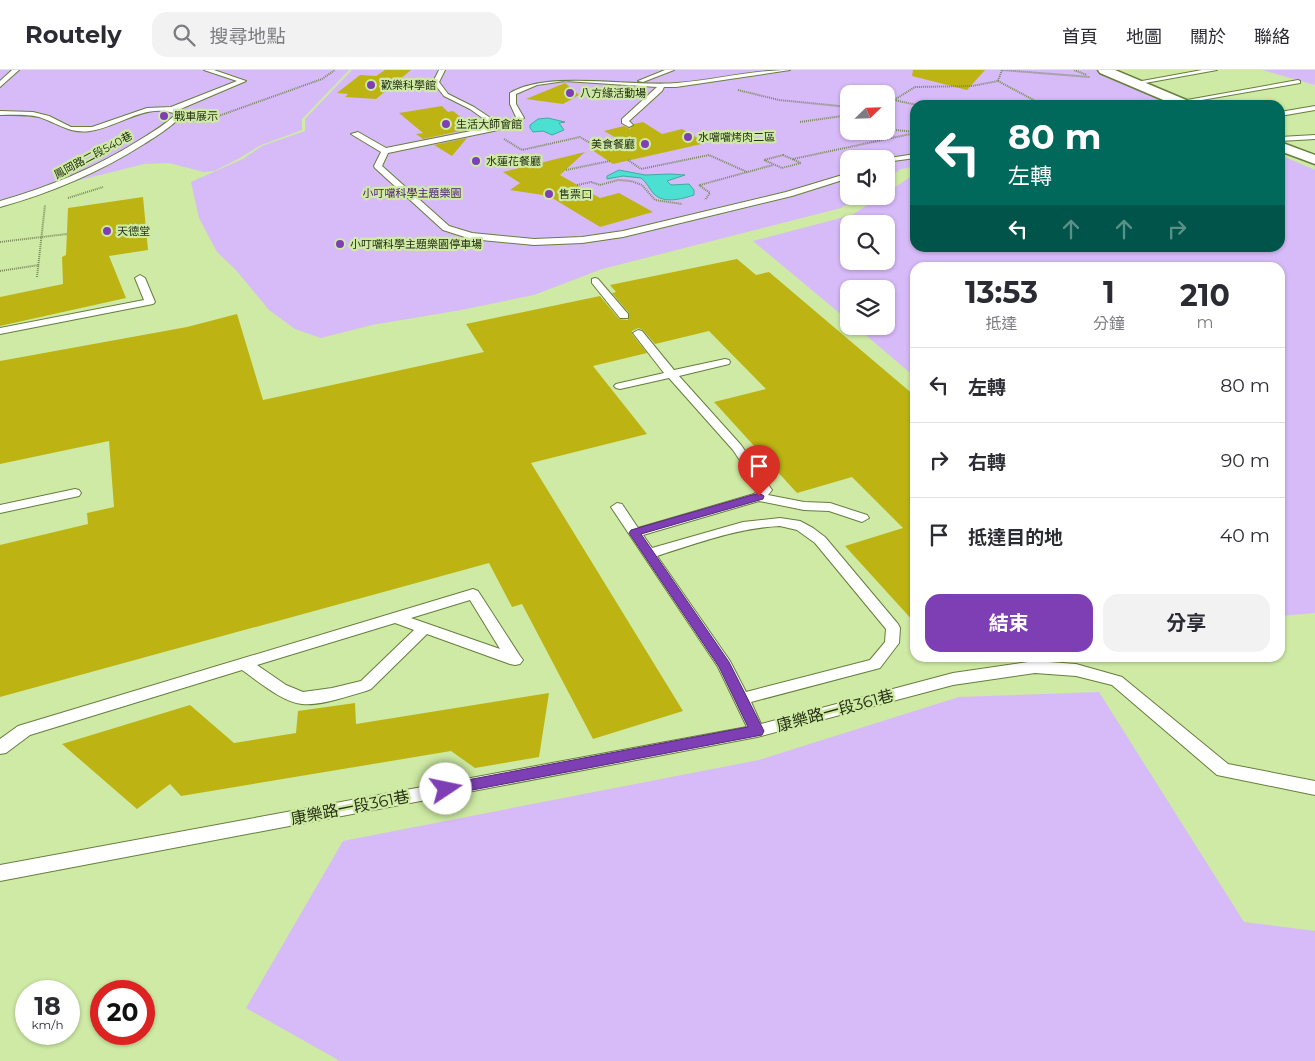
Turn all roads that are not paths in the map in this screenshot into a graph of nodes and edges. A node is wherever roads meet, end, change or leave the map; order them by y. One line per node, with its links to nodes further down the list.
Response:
1 (16, 70): 12 (lane)
2 (207, 70): 17 (lane, 鳳岡路二段540巷)
3 (442, 70): 20 (lane)
4 (671, 70): 9 (lane)
5 (787, 70): 13 (lane)
6 (1214, 70): 11 (lane)
7 (1101, 75): 11 (street)
8 (621, 76): 9 (lane)
9 (642, 81): 13 (lane)
10 (1298, 82): 15 (lane)
11 (1134, 83): 14 (street)
12 (0, 85)
13 (661, 85): 20 (lane); 21 (lane)
14 (1175, 100)
15 (1199, 100)
16 (1315, 108): 19 (lane)
17 (173, 109): 18 (lane, 鳳岡路二段540巷); 36 (lane, 鳳岡路二段540巷)
18 (0, 112)
19 (1285, 113)
20 (494, 123): 26 (lane)
21 (630, 125)
22 (355, 134): 26 (lane)
23 (1315, 137): 24 (lane)
24 (1285, 139)
25 (1285, 148): 30 (street)
26 (385, 151): 35 (lane)
27 (910, 156): 29 (lane)
28 (910, 157): 31 (lane)
29 (895, 160)
30 (1315, 160)
31 (897, 167)
32 (840, 173): 35 (lane)
33 (840, 179): 35 (lane)
34 (840, 186): 35 (lane)
35 (789, 194)
36 (0, 204)
37 (140, 278): 40 (lane)
38 (595, 281): 39 (lane)
39 (624, 316)
40 (0, 332)
41 (638, 333): 43 (lane)
42 (726, 362): 43 (lane)
43 (672, 374): 44 (lane); 46 (lane)
44 (620, 386)
45 (74, 493): 48 (lane)
46 (759, 496): 49 (lane); 50 (lane)
47 (617, 507): 50 (lane)
48 (0, 509)
49 (862, 518)
50 (634, 533): 51 (lane)
51 (648, 554): 55 (lane); 55 (lane)
52 (394, 618): 53 (lane); 53 (lane); 54 (lane)
53 (425, 628): 54 (lane)
54 (244, 663): 57 (lane)
55 (741, 699): 56 (lane)
56 (757, 731): 58 (lane, 康樂路一段361巷); 59 (lane, 康樂路一段361巷)
57 (0, 748)
58 (1315, 788)
59 (0, 873)

